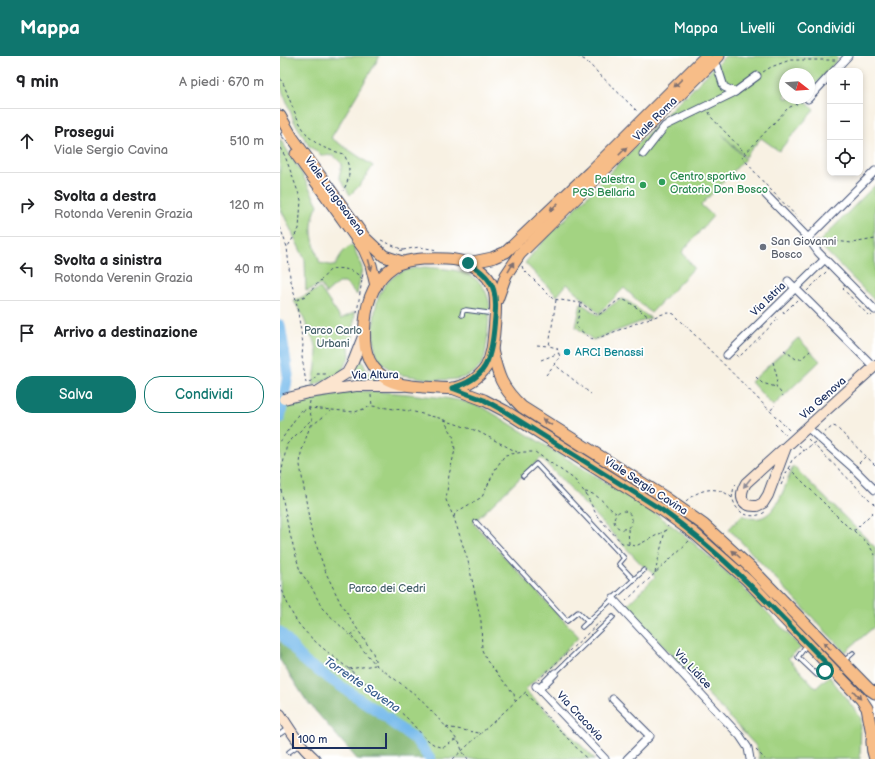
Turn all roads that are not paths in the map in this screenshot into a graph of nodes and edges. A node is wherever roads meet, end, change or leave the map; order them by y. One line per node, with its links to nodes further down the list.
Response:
1 (713, 57): 7 (street, Viale Roma); 15 (main road, Viale Roma)
2 (846, 58): 3 (street)
3 (837, 68)
4 (757, 76): 7 (street, Viale Roma)
5 (827, 78): 6 (street)
6 (815, 91)
7 (735, 92): 12 (street, Viale Roma)
8 (280, 116): 13 (main road, Viale Lungosavena)
9 (282, 131): 10 (lane); 17 (main road, Viale Lungosavena)
10 (290, 143)
11 (294, 148): 13 (lane)
12 (643, 154)
13 (318, 168): 18 (main road, Viale Lungosavena)
14 (875, 171): 19 (street)
15 (593, 175): 22 (main road, Viale Roma, one-way to 22); 26 (main road, Viale Roma, one-way to 15)
16 (766, 195): 19 (street)
17 (326, 202): 18 (lane); 24 (main road, Viale Lungosavena, one-way to 24)
18 (356, 226): 21 (main road, Viale Lungosavena)
19 (810, 236): 20 (street)
20 (825, 259): 25 (street, Via Istria); 27 (street)
21 (402, 262): 22 (main road); 24 (main road)
22 (468, 263): 26 (main road)
23 (788, 281): 25 (street)
24 (376, 286): 30 (main road)
25 (795, 288): 32 (street, Via Istria); 33 (street)
26 (497, 303): 28 (main road)
27 (875, 310)
28 (496, 314): 29 (lane); 31 (main road)
29 (462, 315)
30 (364, 334): 34 (main road); 36 (street, Via Altura)
31 (492, 350): 35 (main road); 51 (main road, Viale Sergio Cavina, one-way to 31)
32 (727, 355)
33 (874, 367): 38 (street, Via Genova)
34 (409, 386): 35 (main road); 36 (street, Via Altura)
35 (452, 388): 49 (main road, Viale Sergio Cavina)
36 (311, 392): 37 (street, Via Altura, bridge)
37 (282, 399)
38 (808, 428): 39 (street, Via Genova); 41 (street)
39 (786, 448): 39 (street, Via Genova, one-way to 39)
40 (524, 476): 44 (lane)
41 (875, 490)
42 (476, 522): 47 (lane)
43 (644, 570): 44 (lane)
44 (634, 580): 45 (lane)
45 (613, 599): 47 (lane); 66 (street, Via Lidice)
46 (613, 617): 53 (lane)
47 (588, 622): 48 (lane)
48 (582, 627)
49 (807, 643): 52 (main road, Viale Sergio Cavina); 52 (lane)
50 (853, 653): 51 (lane)
51 (843, 662): 54 (main road, Viale Sergio Cavina)
52 (830, 667): 58 (main road, Viale Sergio Cavina, one-way to 58)
53 (555, 673): 64 (street, Via Cracovia)
54 (875, 693)
55 (613, 699): 65 (street)
56 (280, 714): 57 (street)
57 (289, 728): 59 (lane); 60 (street)
58 (874, 730): 62 (main road, Viale Sergio Cavina)
59 (280, 734)
60 (301, 744): 61 (lane); 63 (street)
61 (290, 752)
62 (872, 755)
63 (316, 759)
64 (605, 759)
65 (627, 759)
66 (750, 759)

